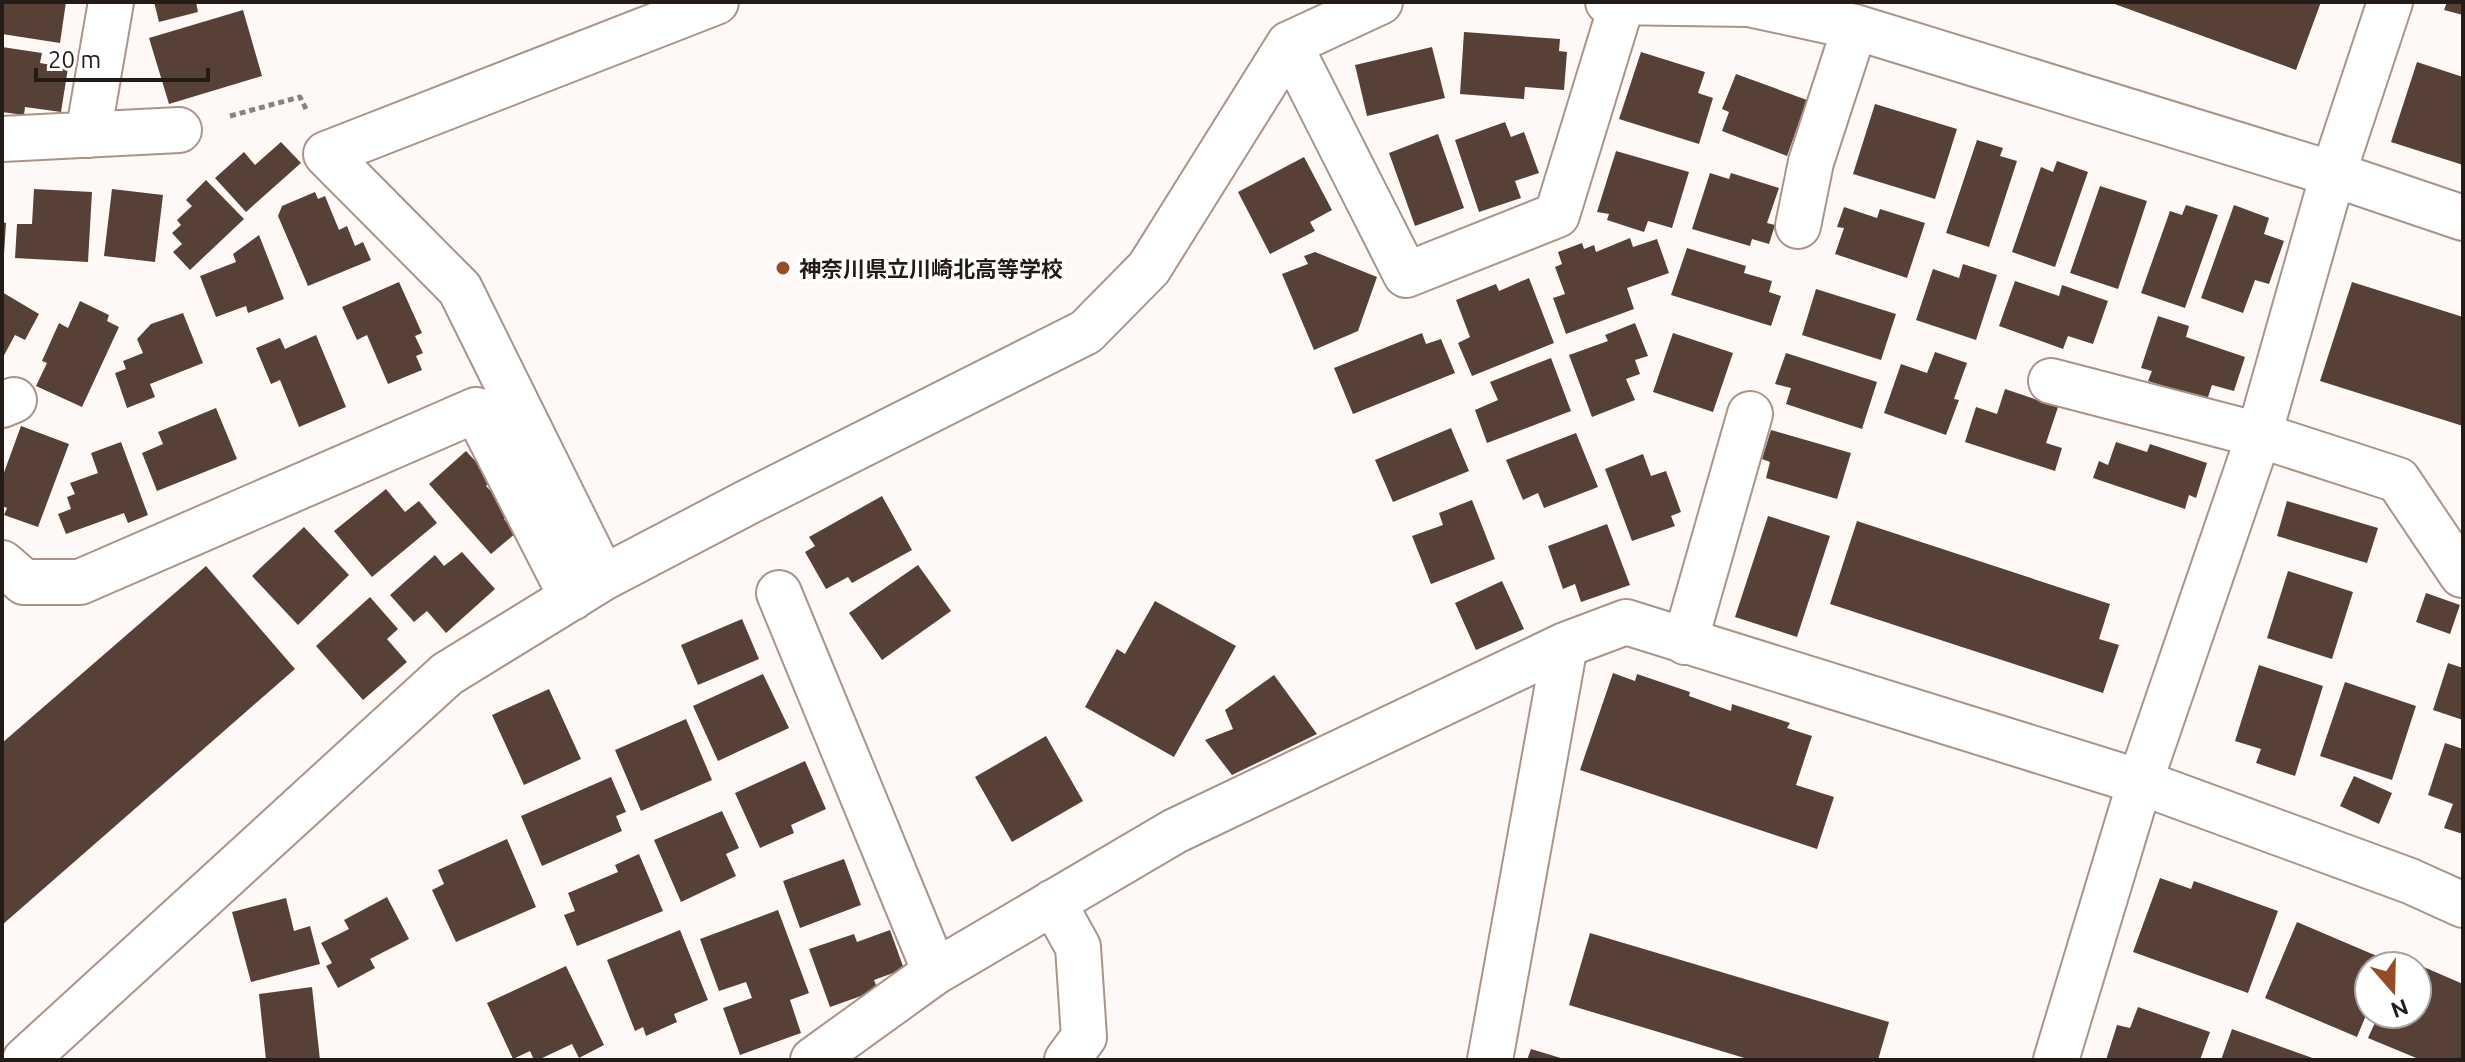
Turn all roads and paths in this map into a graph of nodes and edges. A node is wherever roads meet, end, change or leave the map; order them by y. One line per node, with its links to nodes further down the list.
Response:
1 (111, 2): 10 (street)
2 (716, 2): 20 (street)
3 (1380, 2): 7 (street)
4 (2390, 2): 12 (street)
5 (1615, 3): 6 (street); 7 (street)
6 (1855, 27): 12 (street); 14 (street)
7 (1289, 44): 20 (street)
8 (300, 97): 9 (path)
9 (179, 130): 10 (street)
10 (88, 135): 11 (street)
11 (2, 139)
12 (2333, 174): 13 (street); 17 (street)
13 (2463, 218)
14 (1798, 226)
15 (2051, 381): 17 (street)
16 (1750, 414): 22 (street)
17 (2259, 435): 19 (street); 24 (street)
18 (2, 563): 20 (street)
19 (2462, 575)
20 (587, 588): 28 (street)
21 (779, 593): 27 (street)
22 (1685, 642): 23 (street); 24 (street)
23 (1565, 645): 25 (street); 31 (street)
24 (2140, 782): 26 (street); 32 (street)
25 (1053, 902): 27 (street); 30 (street)
26 (2463, 905)
27 (935, 972): 29 (street)
28 (25, 1060)
29 (813, 1060)
30 (1067, 1060)
31 (1490, 1060)
32 (2056, 1060)

